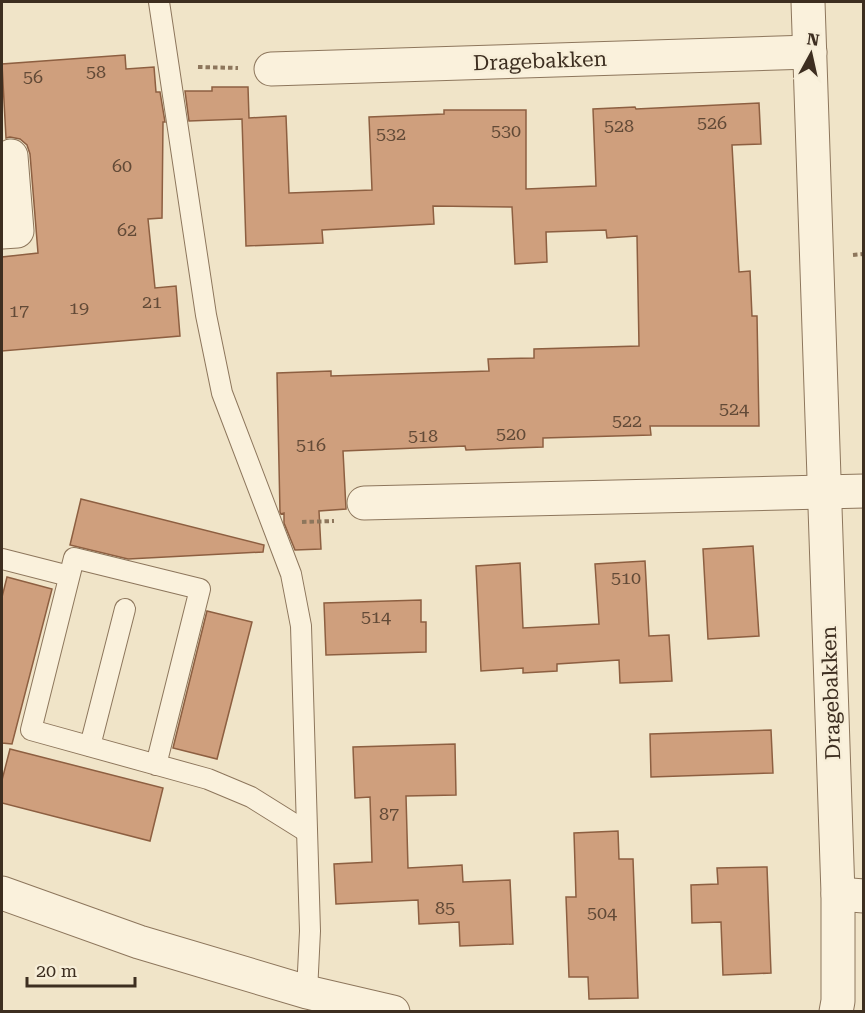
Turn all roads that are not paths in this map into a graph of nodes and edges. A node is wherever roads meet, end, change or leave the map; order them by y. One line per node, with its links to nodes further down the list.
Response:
1 (159, 2): 15 (lane)
2 (808, 2): 3 (street, Dragebakken)
3 (810, 52): 4 (street, Dragebakken); 8 (street, Dragebakken)
4 (271, 69)
5 (11, 156): 6 (street)
6 (2, 232)
7 (864, 491): 8 (street)
8 (824, 492): 9 (street); 17 (street, Dragebakken)
9 (364, 503)
10 (2, 559): 11 (lane)
11 (69, 576): 13 (lane); 14 (lane)
12 (125, 609): 13 (lane)
13 (90, 746): 14 (lane)
14 (156, 765): 15 (lane)
15 (307, 832): 18 (lane)
16 (2, 893): 18 (street)
17 (851, 895): 20 (street, Dragebakken)
18 (307, 992): 19 (street)
19 (393, 1011)
20 (836, 1011)

